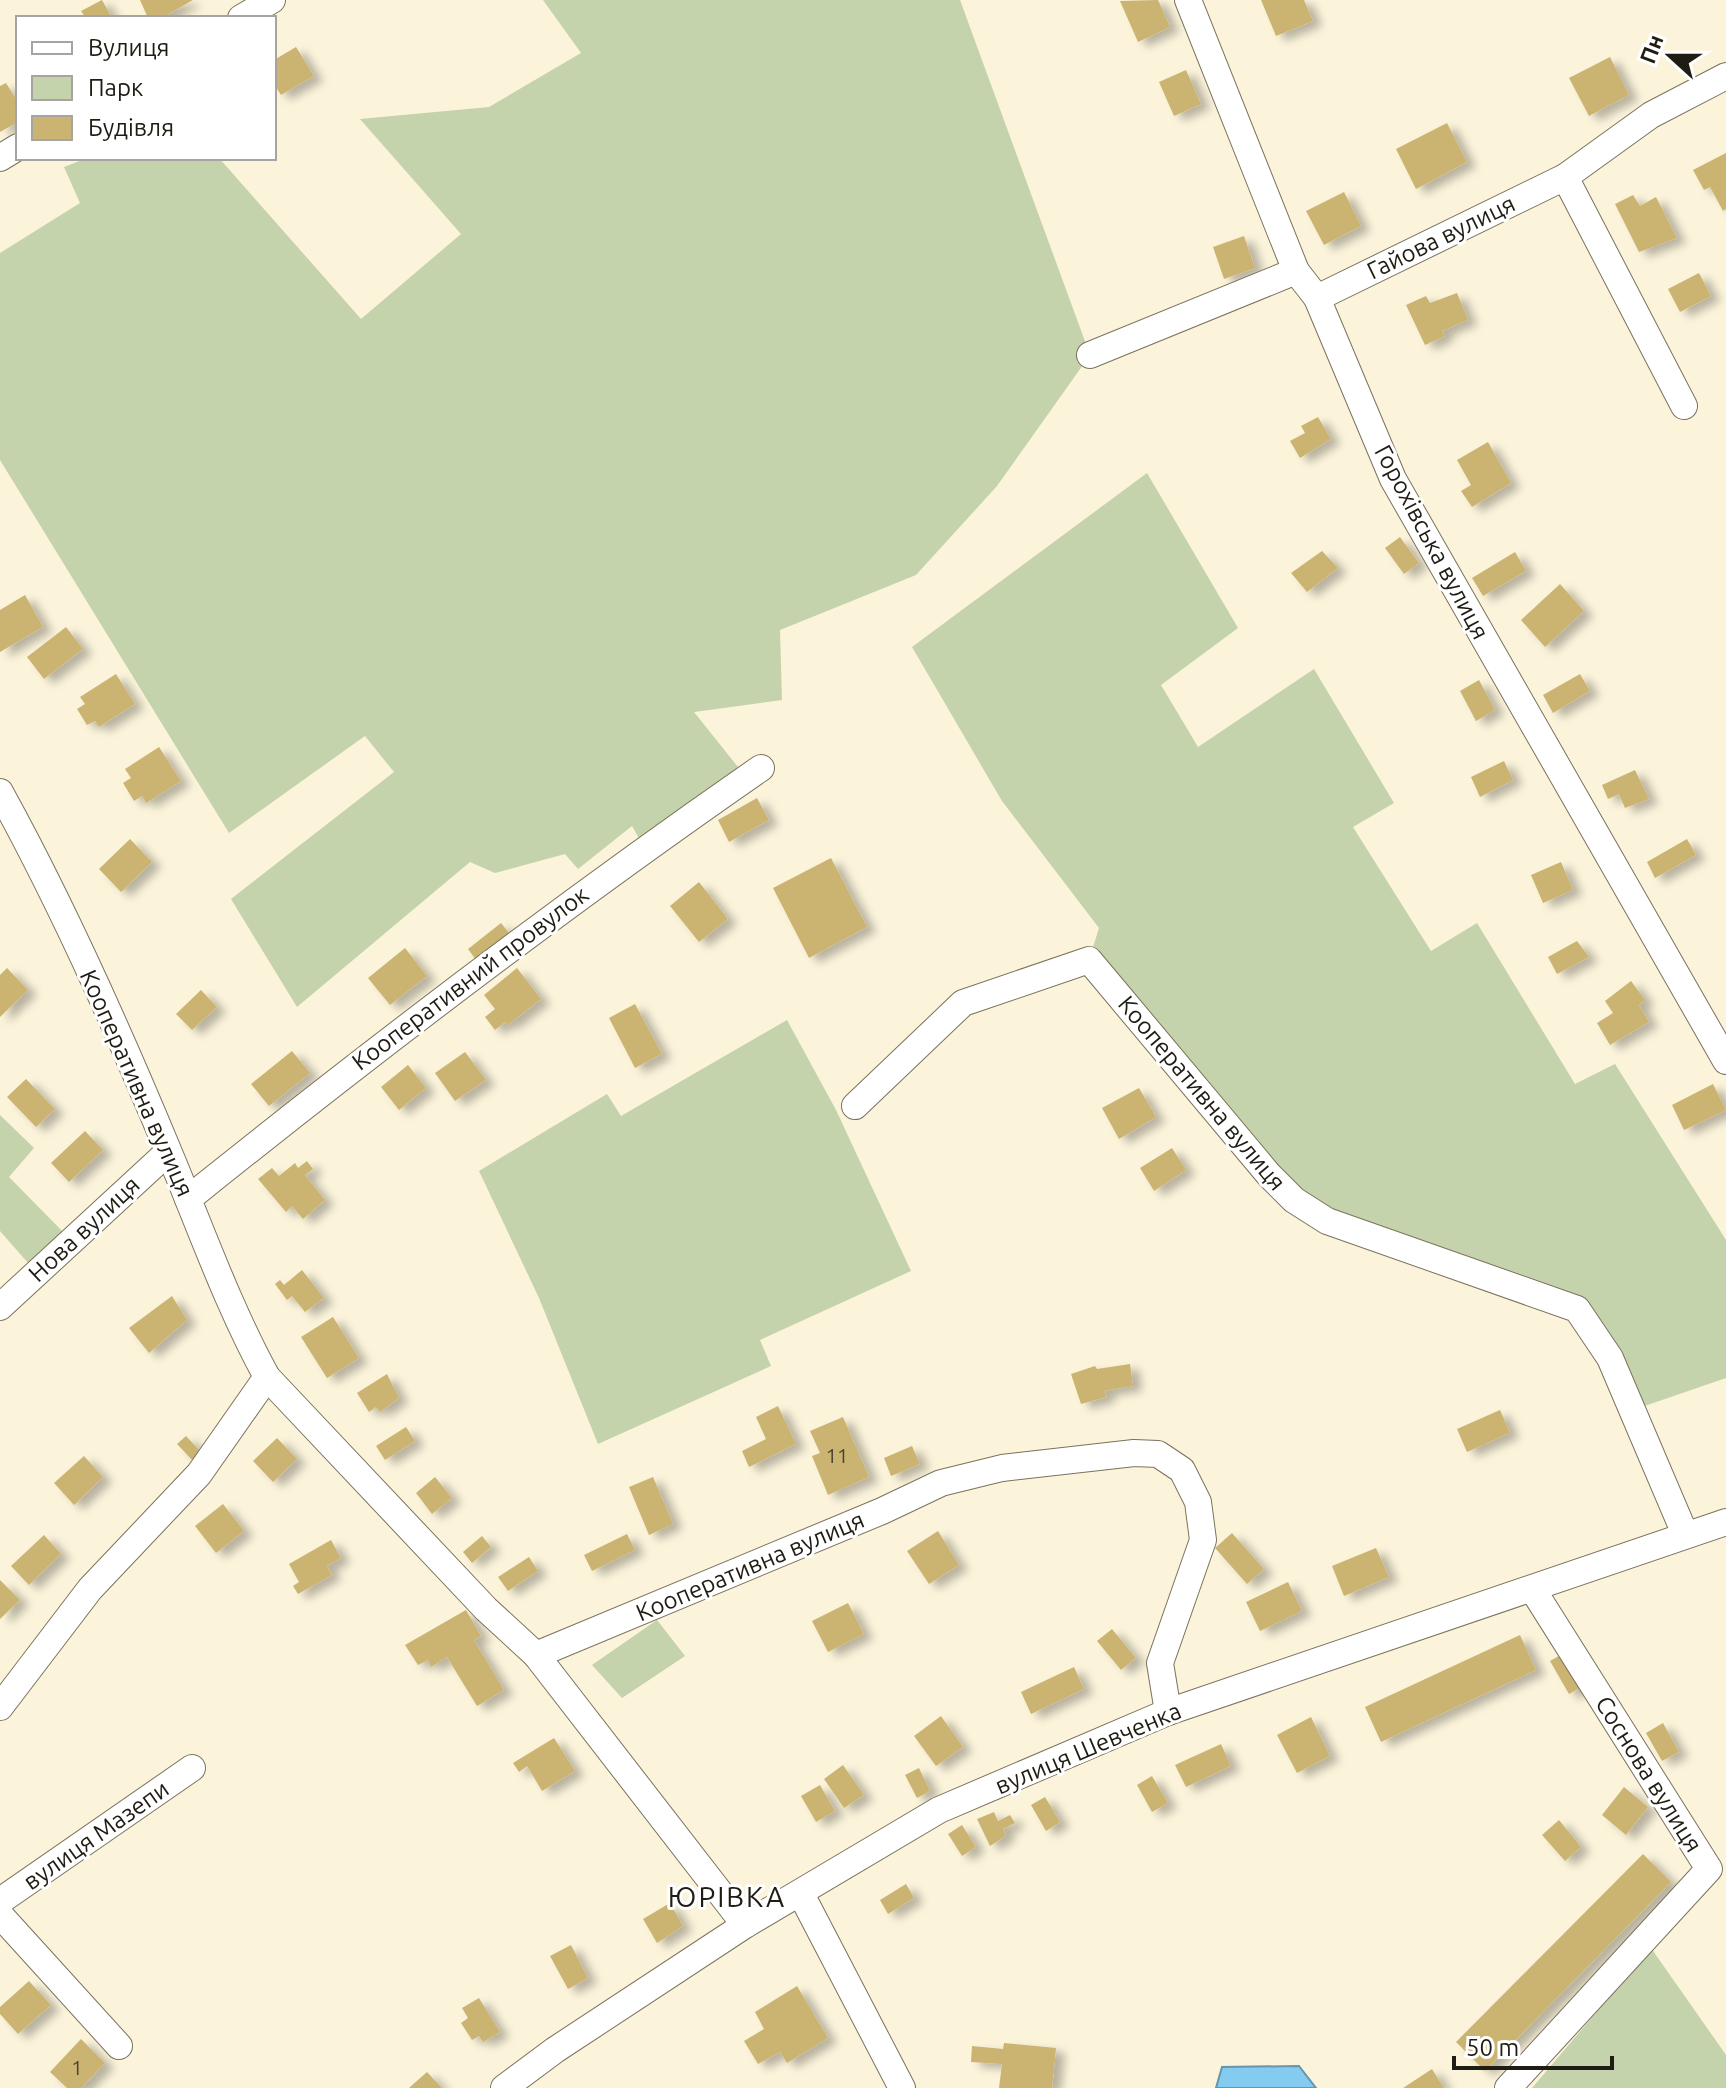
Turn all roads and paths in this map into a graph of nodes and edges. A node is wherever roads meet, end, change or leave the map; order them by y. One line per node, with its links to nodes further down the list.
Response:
1 (272, 0): 3 (street)
2 (1188, 0): 6 (street, Горохівська вулиця)
3 (244, 16)
4 (1726, 76): 5 (street, Гайова вулиця)
5 (1565, 177): 7 (street, Гайова вулиця); 9 (street)
6 (1296, 271): 7 (street, Горохівська вулиця); 8 (street)
7 (1317, 298): 12 (street, Горохівська вулиця)
8 (1090, 355)
9 (1684, 406)
10 (761, 768): 15 (street, Кооперативний провулок)
11 (0, 792): 14 (street, Кооперативна вулиця)
12 (1726, 1061)
13 (855, 1106): 19 (street, Кооперативна вулиця)
14 (168, 1152): 15 (street, Кооперативна вулиця); 16 (street, Нова вулиця)
15 (188, 1199): 17 (street, Кооперативна вулиця)
16 (0, 1307)
17 (267, 1377): 21 (street, Кооперативна вулиця); 22 (street)
18 (1726, 1522): 19 (street, вулиця Шевченка)
19 (1685, 1534): 20 (street, вулиця Шевченка)
20 (1533, 1590): 23 (street, вулиця Шевченка); 32 (street, Соснова вулиця)
21 (536, 1655): 23 (street, Кооперативна вулиця); 28 (street, Кооперативна вулиця)
22 (0, 1707)
23 (1168, 1712): 25 (street, вулиця Шевченка)
24 (192, 1768): 26 (street, вулиця Мазепи)
25 (801, 1894): 28 (street, вулиця Шевченка); 31 (street)
26 (0, 1901)
27 (0, 1915): 29 (street)
28 (745, 1925): 30 (street, вулиця Шевченка)
29 (119, 2046)
30 (504, 2088)
31 (902, 2088)
32 (1508, 2088)

